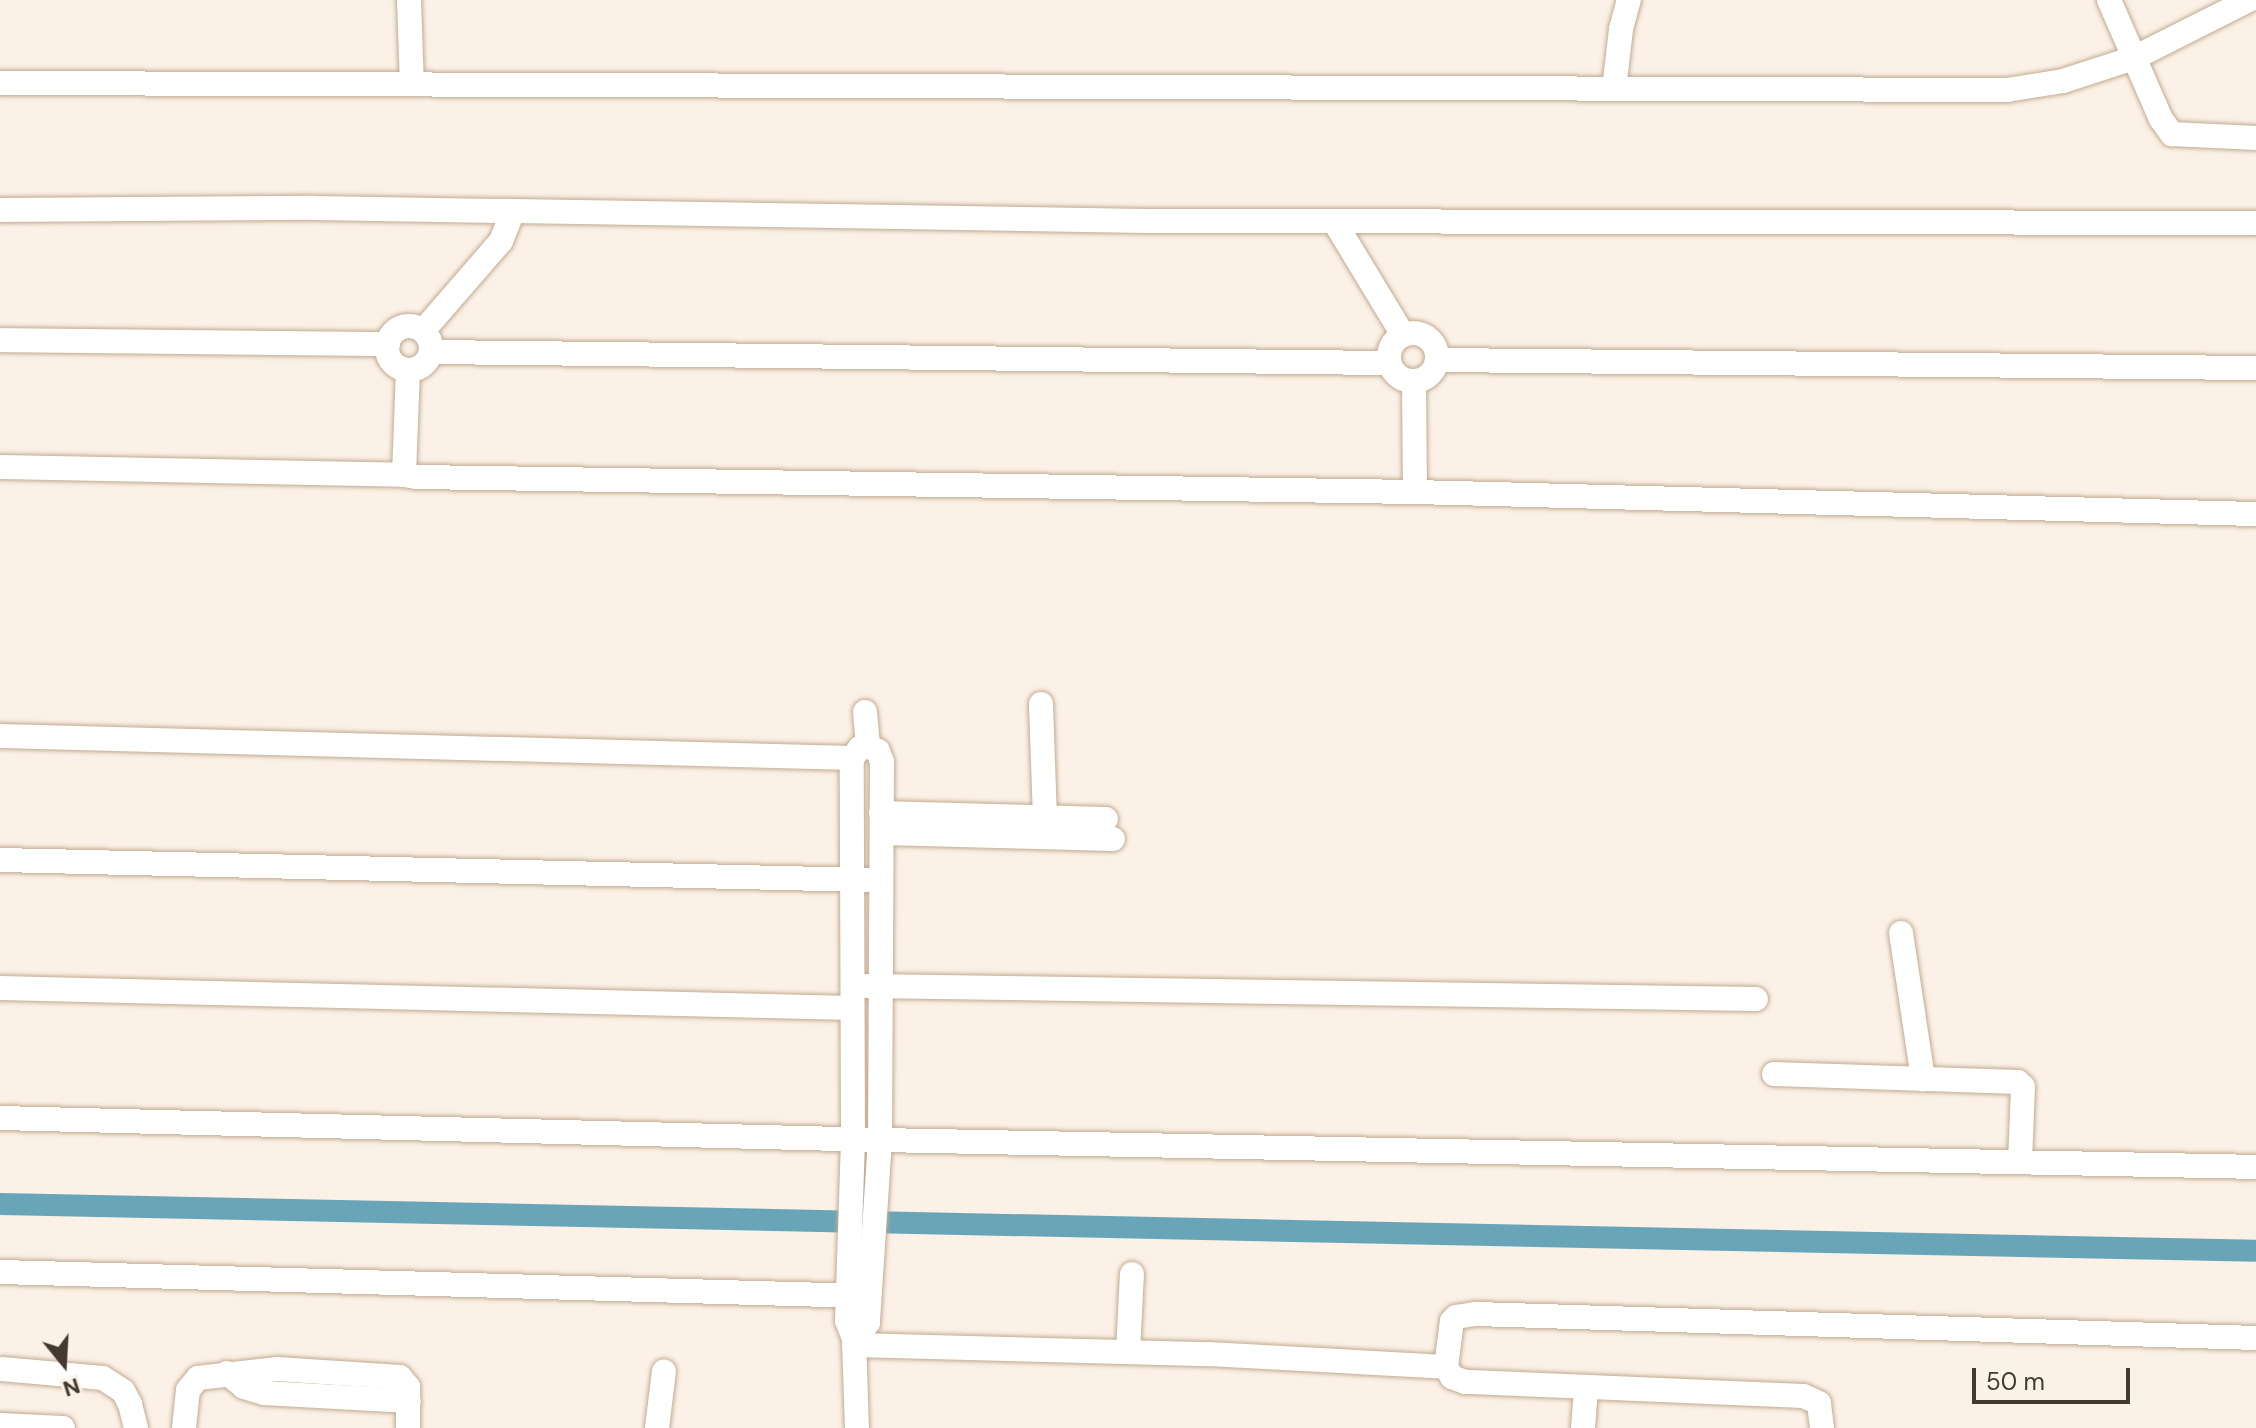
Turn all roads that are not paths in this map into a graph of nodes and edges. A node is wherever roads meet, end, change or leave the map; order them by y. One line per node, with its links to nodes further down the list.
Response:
1 (409, 0): 7 (street)
2 (1629, 0): 8 (street)
3 (2109, 0): 5 (street)
4 (2248, 5): 5 (street)
5 (2134, 58): 8 (street); 9 (street)
6 (0, 83): 7 (street)
7 (412, 84): 8 (street)
8 (1614, 89)
9 (2256, 138)
10 (0, 210): 11 (street)
11 (512, 214): 12 (street); 16 (street)
12 (1334, 221): 13 (street); 14 (street)
13 (2256, 223)
14 (1403, 335): 18 (street); 19 (street)
15 (0, 340): 17 (street)
16 (427, 341): 17 (street); 19 (street); 21 (street)
17 (388, 344): 21 (street)
18 (1437, 360): 20 (street); 22 (street)
19 (1389, 363): 22 (street)
20 (2256, 368)
21 (408, 370): 24 (street)
22 (1414, 381): 25 (street)
23 (0, 467): 24 (street)
24 (404, 475): 25 (street)
25 (1415, 492): 26 (street)
26 (2256, 514)
27 (1041, 704): 31 (street)
28 (865, 712): 30 (street)
29 (0, 736): 30 (street)
30 (860, 752): 32 (street); 34 (street)
31 (1045, 816): 32 (street); 32 (street)
32 (882, 823): 35 (street)
33 (0, 860): 34 (street)
34 (852, 880): 35 (street); 39 (street)
35 (881, 881): 37 (street)
36 (1901, 933): 42 (street)
37 (881, 986): 39 (street); 40 (street); 45 (street)
38 (0, 988): 39 (street)
39 (852, 997): 44 (street)
40 (1756, 999)
41 (1774, 1074): 42 (street)
42 (1923, 1079): 46 (street)
43 (0, 1118): 44 (street)
44 (853, 1138): 45 (street); 48 (street)
45 (880, 1140): 46 (street); 48 (street)
46 (2020, 1161): 47 (street)
47 (2256, 1167)
48 (860, 1268): 51 (street)
49 (0, 1272): 51 (street)
50 (1132, 1274): 54 (street)
51 (859, 1296): 53 (street)
52 (2256, 1338): 55 (street)
53 (854, 1342): 54 (street); 65 (street)
54 (1128, 1352): 55 (street)
55 (1446, 1367): 58 (street)
56 (2, 1369): 61 (street)
57 (664, 1371): 64 (street)
58 (1586, 1388): 66 (street); 67 (street)
59 (0, 1425): 60 (street)
60 (60, 1428)
61 (136, 1428)
62 (184, 1428): 63 (street)
63 (408, 1428)
64 (657, 1428)
65 (857, 1428)
66 (1583, 1428)
67 (1822, 1428)

